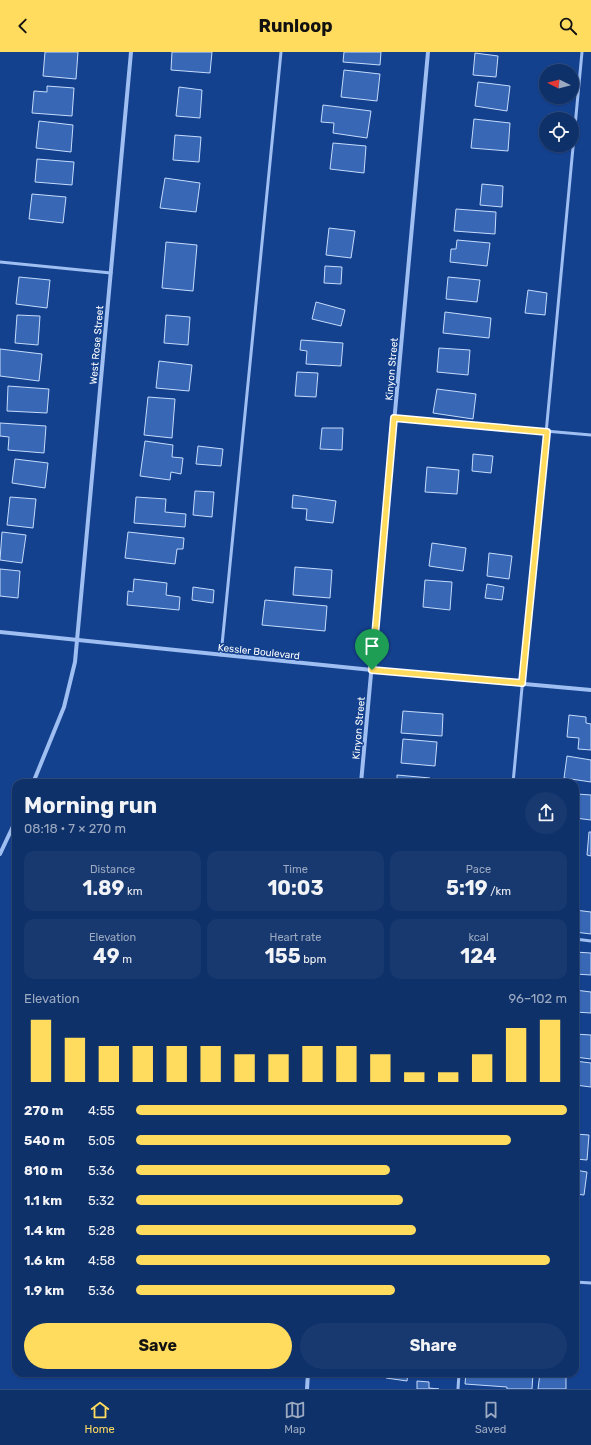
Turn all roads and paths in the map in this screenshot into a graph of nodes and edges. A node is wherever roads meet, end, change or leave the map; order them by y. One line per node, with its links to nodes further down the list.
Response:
1 (131, 52): 6 (street, West Rose Street)
2 (281, 52): 12 (lane)
3 (428, 52): 7 (street, Kinyon Street)
4 (582, 52): 8 (lane)
5 (0, 262): 6 (lane)
6 (111, 273): 11 (street, West Rose Street)
7 (394, 418): 8 (lane); 13 (street, Kinyon Street)
8 (547, 432): 9 (lane); 14 (lane)
9 (591, 436)
10 (0, 632): 11 (street, Kessler Boulevard)
11 (77, 639): 12 (street, Kessler Boulevard); 16 (street)
12 (221, 655): 13 (street, Kessler Boulevard)
13 (372, 670): 14 (street, Kessler Boulevard); 17 (street, Kinyon Street)
14 (522, 683): 15 (street, Kessler Boulevard); 18 (lane)
15 (591, 690)
16 (35, 779)
17 (361, 779)
18 (513, 779)
19 (12, 828): 20 (street)
20 (0, 854)
21 (579, 940): 22 (lane)
22 (591, 941)
23 (579, 1282): 24 (lane)
24 (591, 1283)
25 (308, 1377): 27 (street)
26 (459, 1377): 28 (lane)
27 (306, 1389)
28 (458, 1389)

